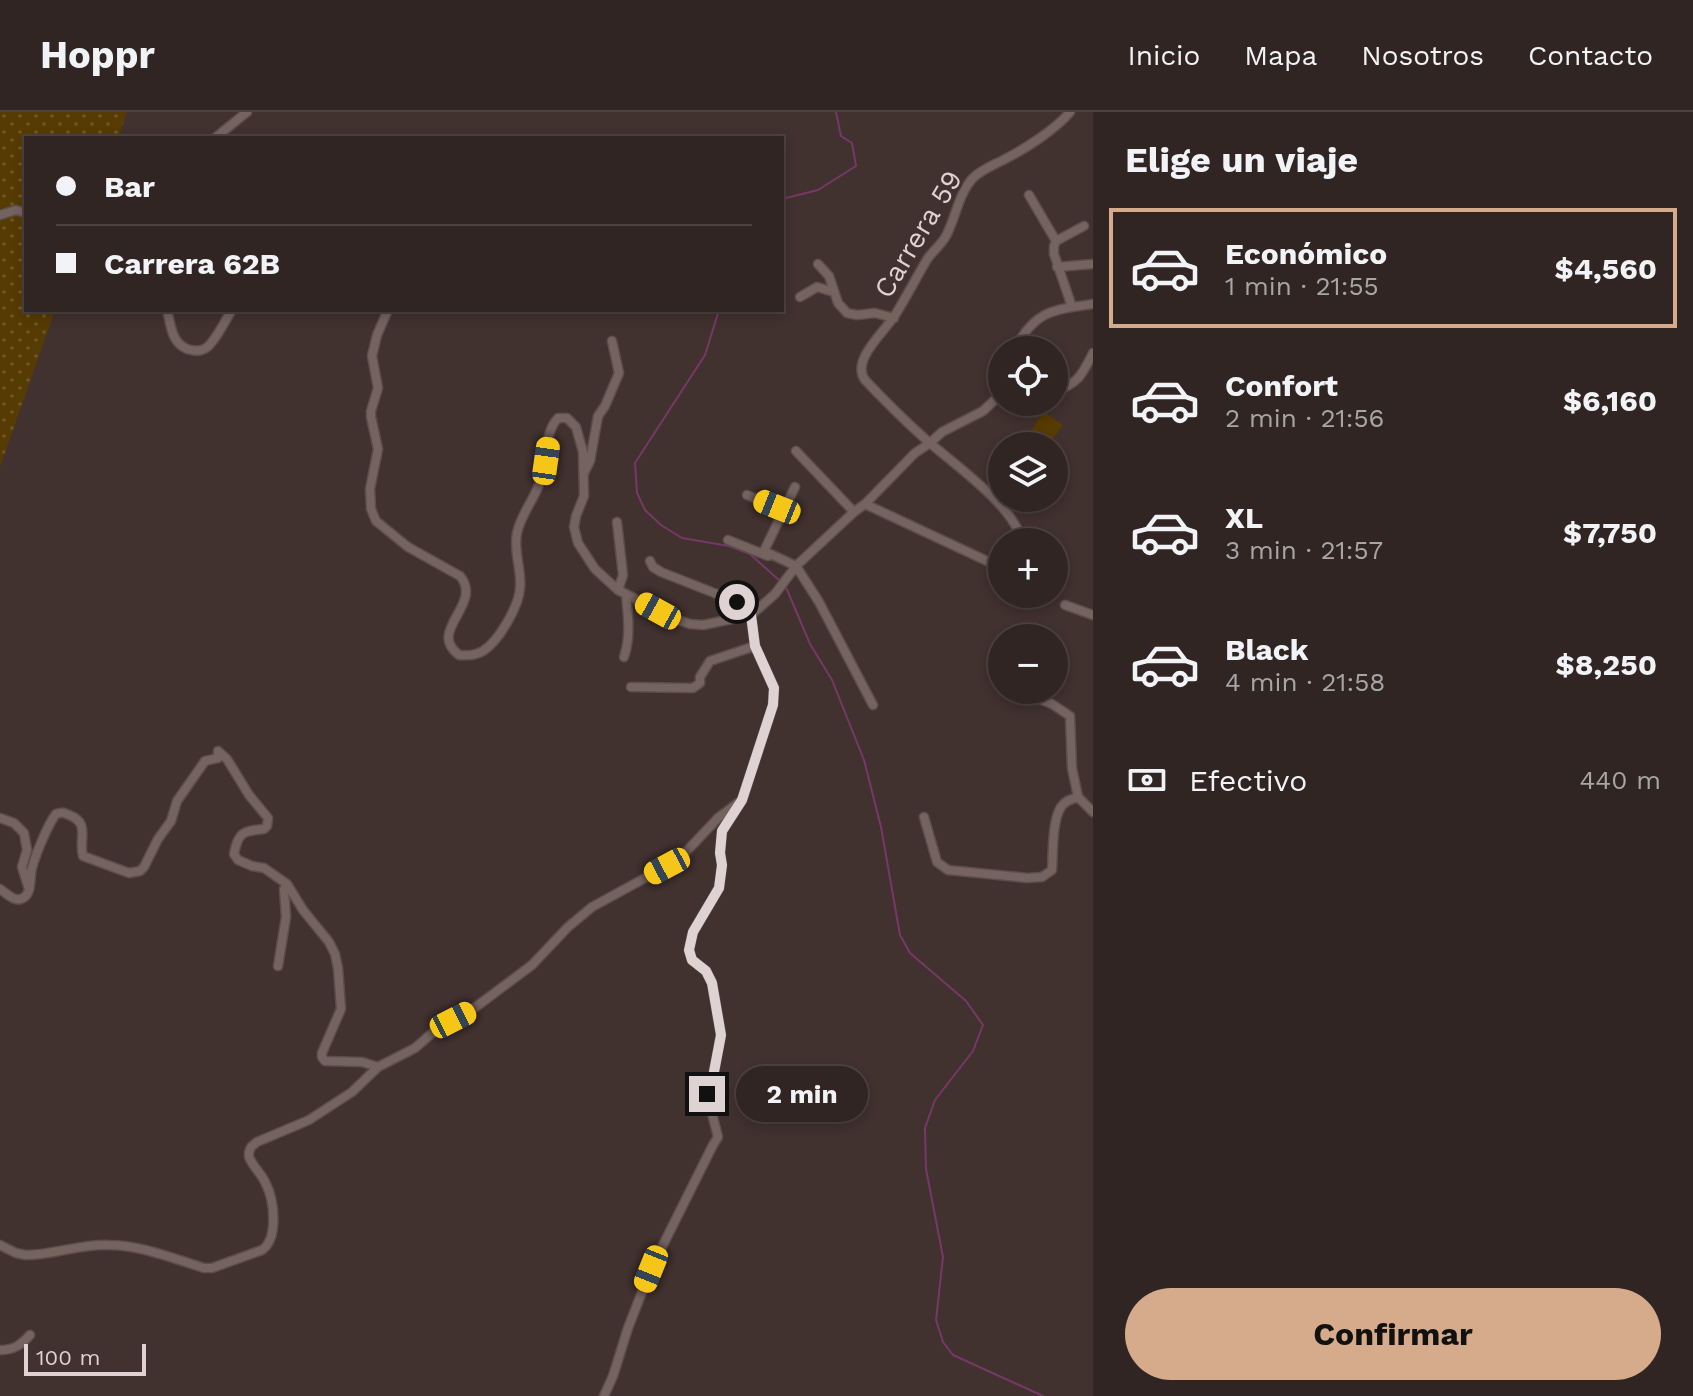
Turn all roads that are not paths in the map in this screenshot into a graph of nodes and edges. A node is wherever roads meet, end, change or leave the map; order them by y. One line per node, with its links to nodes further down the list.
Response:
1 (247, 112): 3 (street)
2 (1070, 112): 19 (street, Carrera 59)
3 (217, 136)
4 (1029, 195): 8 (street)
5 (24, 212): 6 (street)
6 (0, 215)
7 (1084, 226): 8 (street)
8 (1056, 241): 11 (street)
9 (818, 264): 12 (street)
10 (1093, 264): 11 (street)
11 (1057, 267): 15 (street)
12 (834, 292): 13 (street); 19 (street)
13 (800, 297)
14 (1093, 304): 15 (street)
15 (1072, 307): 20 (street)
16 (168, 312): 17 (street)
17 (231, 312)
18 (387, 312): 28 (street)
19 (894, 318): 26 (street, Carrera 59)
20 (1022, 336)
21 (612, 341): 28 (street)
22 (1093, 353): 23 (street)
23 (1090, 362): 24 (street)
24 (1068, 386)
25 (988, 406): 26 (street)
26 (930, 443): 31 (street); 35 (street)
27 (796, 451): 33 (street)
28 (584, 473): 40 (street)
29 (795, 487): 32 (street)
30 (747, 495): 32 (street)
31 (865, 504): 33 (street); 38 (street)
32 (782, 512): 39 (street)
33 (854, 512): 39 (street)
34 (617, 522): 40 (street)
35 (1017, 528)
36 (728, 540): 39 (street)
37 (650, 561): 42 (street)
38 (988, 561)
39 (794, 569): 42 (street); 48 (street)
40 (622, 592): 42 (street); 45 (street)
41 (1068, 606): 43 (street)
42 (751, 615): 44 (street)
43 (1093, 615)
44 (755, 646): 46 (street); 50 (street)
45 (624, 657)
46 (631, 687)
47 (1052, 704): 49 (street)
48 (873, 705)
49 (1078, 797): 51 (street); 52 (street)
50 (742, 800): 58 (street); 62 (street)
51 (1093, 812)
52 (924, 817)
53 (0, 818): 56 (street)
54 (287, 884): 56 (street); 57 (street); 58 (street)
55 (0, 889): 56 (street)
56 (29, 889)
57 (278, 966)
58 (378, 1067): 59 (street)
59 (0, 1245)
60 (30, 1335): 61 (street)
61 (0, 1350)
62 (604, 1396)

